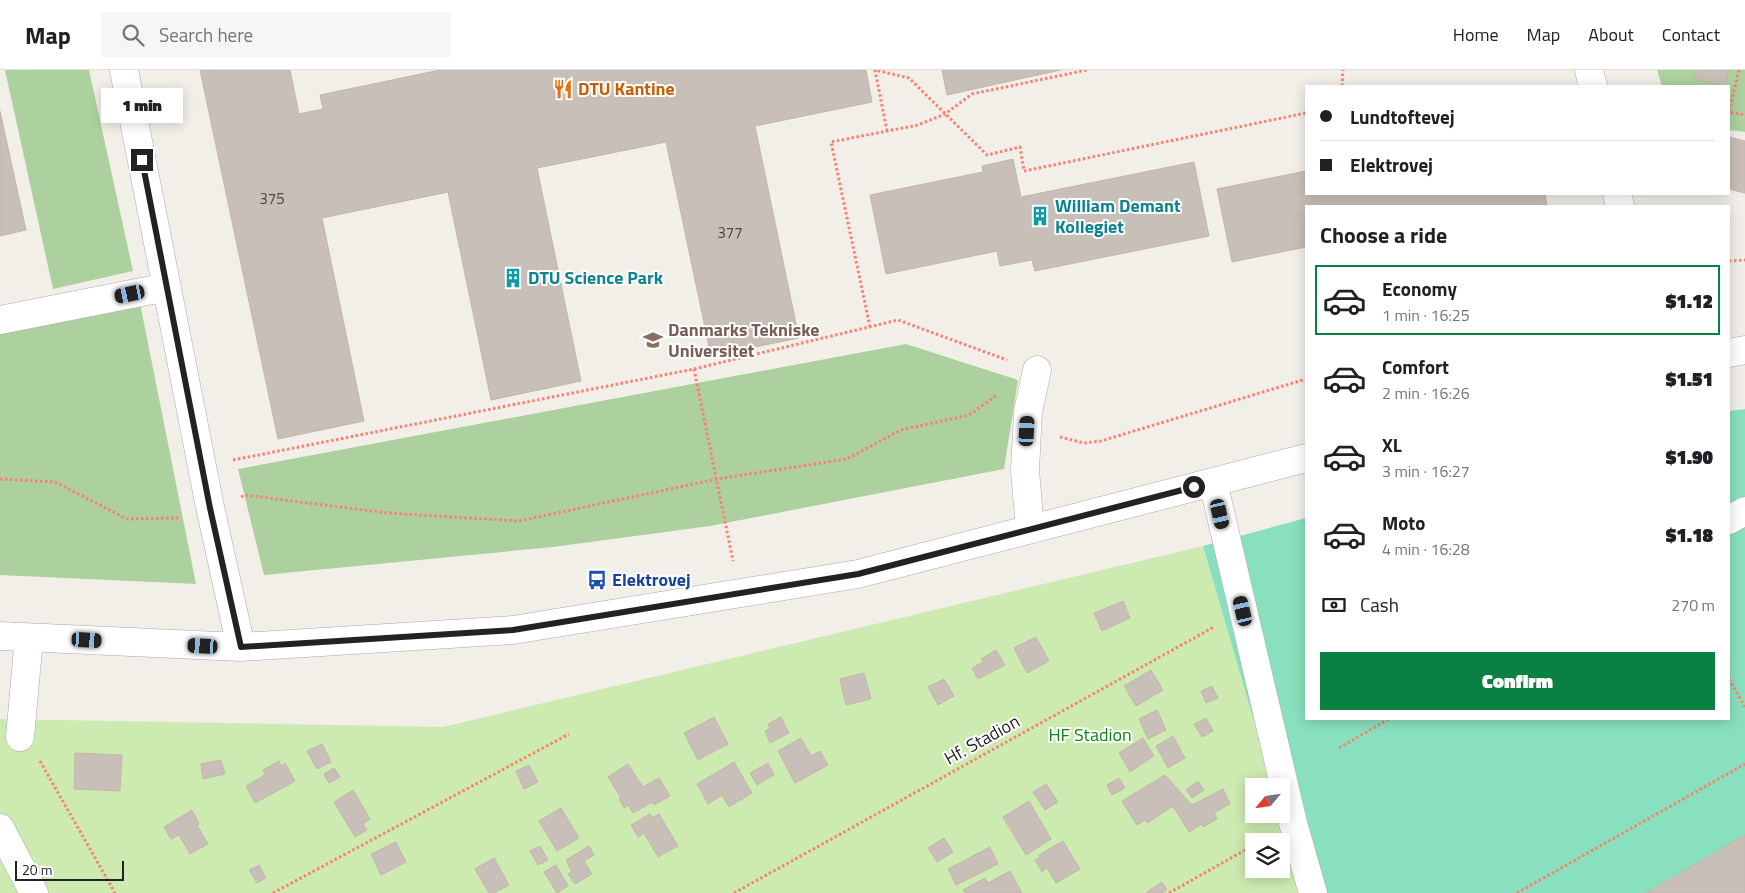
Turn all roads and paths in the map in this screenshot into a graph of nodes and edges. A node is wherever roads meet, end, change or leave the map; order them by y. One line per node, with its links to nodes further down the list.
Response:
1 (124, 70): 16 (street)
2 (1086, 70): 11 (path)
3 (1344, 70): 6 (path)
4 (1589, 70): 7 (street)
5 (1739, 70): 8 (path)
6 (1342, 85)
7 (1592, 85)
8 (1730, 108)
9 (1730, 112): 12 (path)
10 (1305, 113): 11 (path)
11 (946, 114): 13 (path); 13 (path)
12 (1745, 115)
13 (888, 131): 18 (path)
14 (1745, 260): 15 (path)
15 (1730, 262)
16 (167, 287): 17 (street); 25 (street)
17 (0, 320)
18 (870, 327): 21 (path); 23 (path)
19 (1745, 350): 20 (street)
20 (1730, 353)
21 (694, 369): 25 (path); 26 (path)
22 (1305, 380): 23 (path)
23 (1032, 392): 26 (path); 32 (street)
24 (1305, 458): 28 (street)
25 (203, 466): 29 (street)
26 (717, 479): 29 (path); 33 (path)
27 (0, 480): 29 (path)
28 (1213, 482): 32 (street); 34 (street)
29 (210, 508): 37 (street)
30 (1745, 511): 31 (street)
31 (1730, 519)
32 (1030, 529): 33 (street)
33 (740, 593): 37 (street)
34 (1243, 611): 50 (path, Hf. Stadion); 52 (street)
35 (0, 636): 36 (street)
36 (29, 638): 37 (street); 42 (street)
37 (241, 647)
38 (1730, 681): 39 (path)
39 (1745, 706)
40 (1387, 720): 43 (path)
41 (569, 734): 49 (path)
42 (20, 737): 48 (path)
43 (1339, 748)
44 (1745, 764): 53 (path)
45 (0, 828): 47 (street)
46 (1245, 850): 51 (path)
47 (34, 893)
48 (115, 893)
49 (273, 893)
50 (734, 893)
51 (1169, 893)
52 (1313, 893)
53 (1517, 893)

